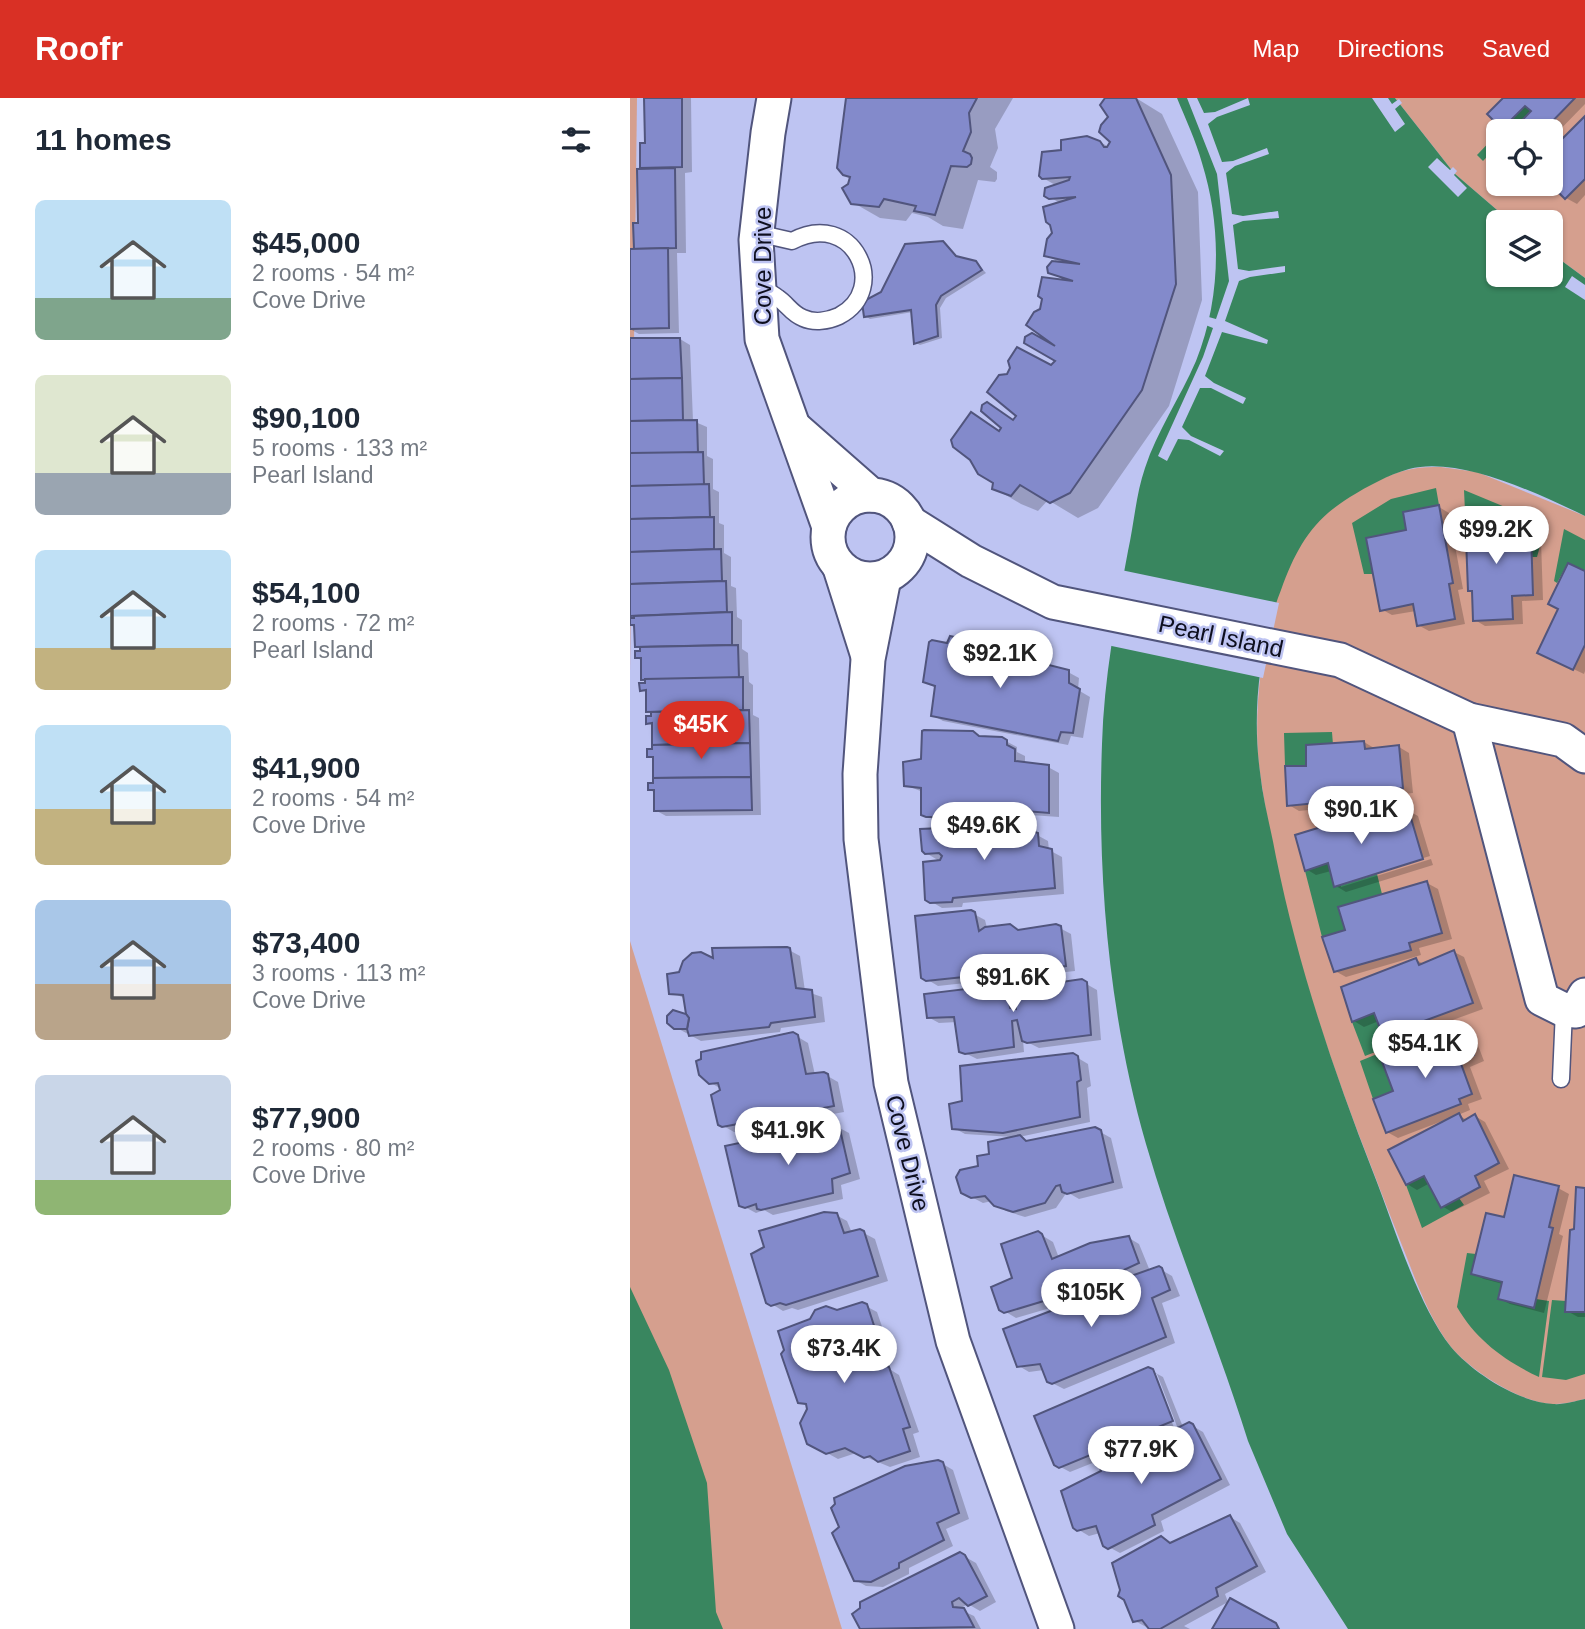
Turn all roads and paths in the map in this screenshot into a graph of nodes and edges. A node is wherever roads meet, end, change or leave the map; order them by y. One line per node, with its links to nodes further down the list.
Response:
1 (774, 98): 2 (street, Cove Drive)
2 (757, 233): 3 (street, Cove Drive); 3 (lane)
3 (759, 286): 4 (street, Cove Drive)
4 (795, 428): 5 (street, Cove Drive); 7 (street, Cove Drive)
5 (871, 495): 6 (street); 7 (street)
6 (909, 522): 8 (street, Pearl Island); 10 (street)
7 (829, 527): 9 (street)
8 (971, 561): 10 (street); 12 (street, Pearl Island)
9 (840, 568): 10 (street); 11 (street, Cove Drive)
10 (889, 575): 11 (street, Cove Drive)
11 (869, 659): 16 (street, Cove Drive)
12 (1469, 720): 13 (street, Pearl Island); 14 (street)
13 (1585, 756)
14 (1574, 1002): 15 (lane)
15 (1561, 1079)
16 (1057, 1629)

